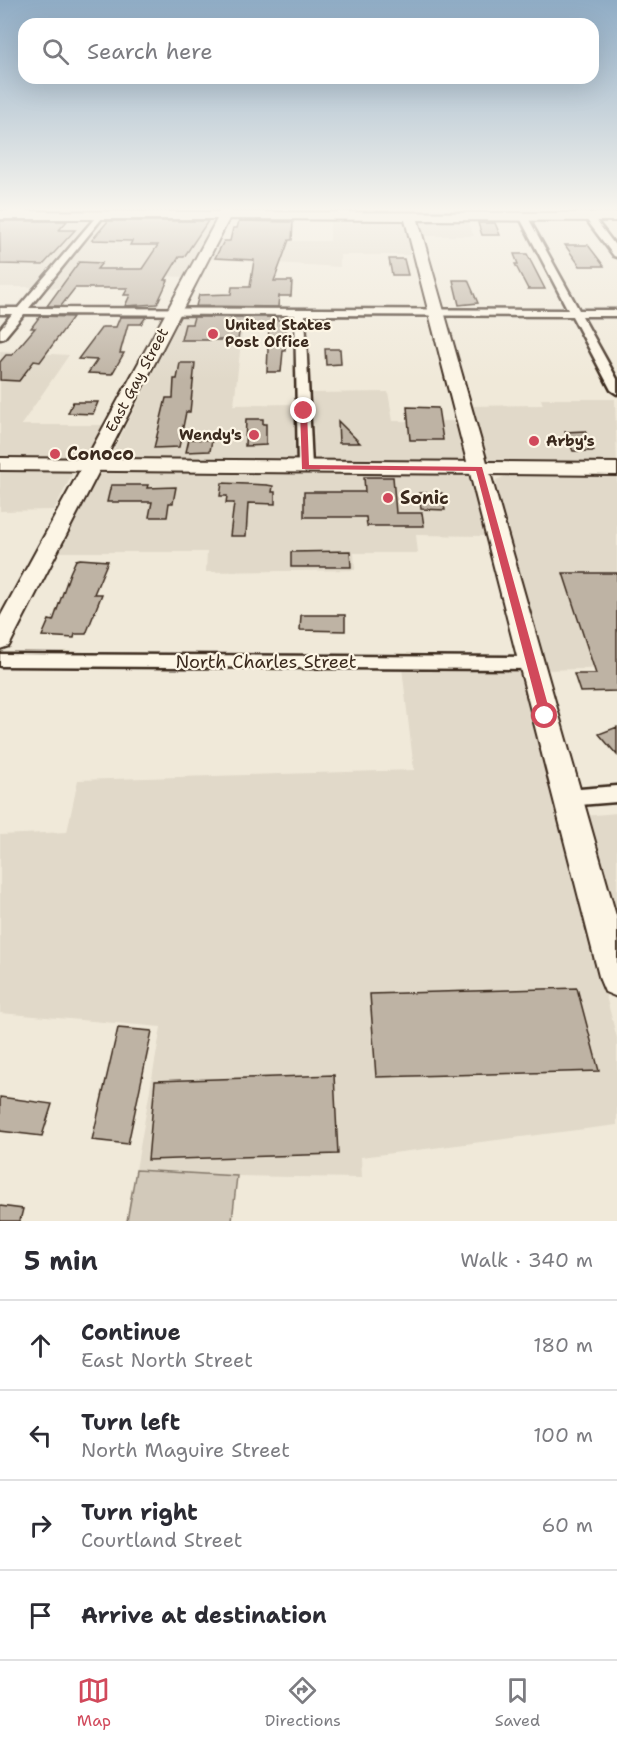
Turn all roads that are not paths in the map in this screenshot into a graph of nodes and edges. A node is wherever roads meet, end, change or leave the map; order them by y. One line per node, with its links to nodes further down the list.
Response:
1 (58, 266): 6 (street)
2 (197, 266): 7 (main road, East Gay Street)
3 (424, 266): 9 (main road)
4 (550, 266): 10 (street)
5 (0, 311): 6 (street)
6 (21, 311): 7 (street); 12 (street)
7 (174, 311): 8 (street); 15 (main road, East Gay Street)
8 (300, 312): 9 (street); 16 (street)
9 (438, 313): 10 (street); 17 (main road)
10 (576, 313): 11 (street); 13 (street)
11 (617, 314)
12 (0, 336)
13 (617, 390)
14 (0, 464): 15 (main road)
15 (92, 465): 16 (main road); 19 (main road, East Gay Street)
16 (305, 467): 17 (main road)
17 (479, 469): 18 (main road); 21 (main road)
18 (617, 469)
19 (0, 640)
20 (0, 660): 21 (street, North Charles Street)
21 (532, 663): 23 (main road)
22 (617, 794): 23 (street)
23 (567, 798): 24 (main road)
24 (617, 980)

